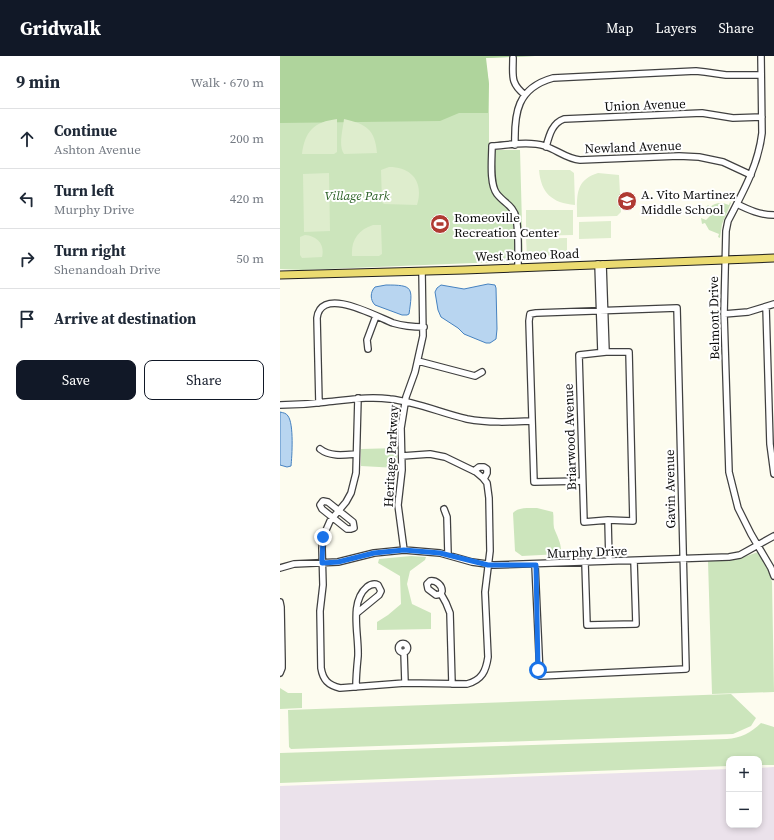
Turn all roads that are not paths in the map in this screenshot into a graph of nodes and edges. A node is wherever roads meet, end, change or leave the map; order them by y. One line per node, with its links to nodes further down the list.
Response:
1 (761, 56): 3 (street, Belmont Drive)
2 (513, 58): 4 (street)
3 (761, 75): 4 (street); 5 (street, Belmont Drive)
4 (525, 95): 6 (street)
5 (762, 117): 7 (street, Union Avenue); 8 (street, Belmont Drive)
6 (515, 145): 7 (street, Newland Avenue); 14 (street, Newland Avenue)
7 (546, 146): 8 (street, Newland Avenue)
8 (751, 175): 9 (street, Belmont Drive)
9 (737, 204): 10 (street); 12 (street, Belmont Drive)
10 (774, 215)
11 (774, 258): 12 (main road, West Romeo Road)
12 (724, 260): 13 (main road, West Romeo Road); 20 (street, Belmont Drive)
13 (601, 264): 14 (main road, West Romeo Road); 19 (street)
14 (518, 268): 15 (main road, West Romeo Road)
15 (422, 271): 16 (main road, West Romeo Road); 22 (street, Heritage Parkway)
16 (280, 275)
17 (774, 304): 18 (street)
18 (766, 307): 20 (street); 36 (street)
19 (602, 310): 24 (street); 31 (street); 47 (street, Gavin Avenue)
20 (724, 314): 44 (street, Belmont Drive)
21 (376, 316): 22 (street); 23 (street); 29 (street)
22 (424, 327): 25 (street, Heritage Parkway)
23 (368, 349)
24 (604, 352): 38 (street, Briarwood Avenue); 42 (street)
25 (418, 361): 26 (street); 28 (street, Heritage Parkway)
26 (482, 372)
27 (358, 398): 28 (street); 29 (street); 33 (street)
28 (405, 402): 31 (street); 34 (street, Heritage Parkway)
29 (319, 403): 30 (street)
30 (280, 405)
31 (531, 421): 38 (street)
32 (320, 449): 33 (street)
33 (356, 454): 40 (street)
34 (402, 456): 35 (street); 45 (street, Heritage Parkway)
35 (474, 471): 37 (street); 37 (street)
36 (774, 474)
37 (484, 479): 52 (street)
38 (582, 481): 42 (street, Briarwood Avenue)
39 (444, 509): 46 (street)
40 (339, 510): 41 (street); 41 (street); 41 (street)
41 (333, 518): 50 (street)
42 (608, 520): 49 (street)
43 (774, 536): 44 (street, Murphy Drive)
44 (758, 545): 47 (street, Murphy Drive); 55 (street, Belmont Drive)
45 (404, 550): 46 (street, Murphy Drive); 50 (street, Murphy Drive)
46 (448, 554): 52 (street, Murphy Drive)
47 (683, 559): 48 (street, Murphy Drive); 53 (street, Gavin Avenue)
48 (634, 561): 49 (street, Murphy Drive); 51 (street)
49 (609, 562): 51 (street, Murphy Drive)
50 (322, 563): 54 (street, Murphy Drive); 64 (street)
51 (585, 563): 53 (street, Murphy Drive)
52 (488, 565): 53 (street, Murphy Drive); 63 (street)
53 (536, 565)
54 (280, 568)
55 (774, 576)
56 (441, 594): 63 (street)
57 (280, 602): 59 (street)
58 (357, 613): 58 (street); 64 (street)
59 (281, 633): 61 (street)
60 (404, 652): 62 (street)
61 (280, 673)
62 (405, 683): 63 (street); 64 (street)
63 (452, 684)
64 (356, 687)

